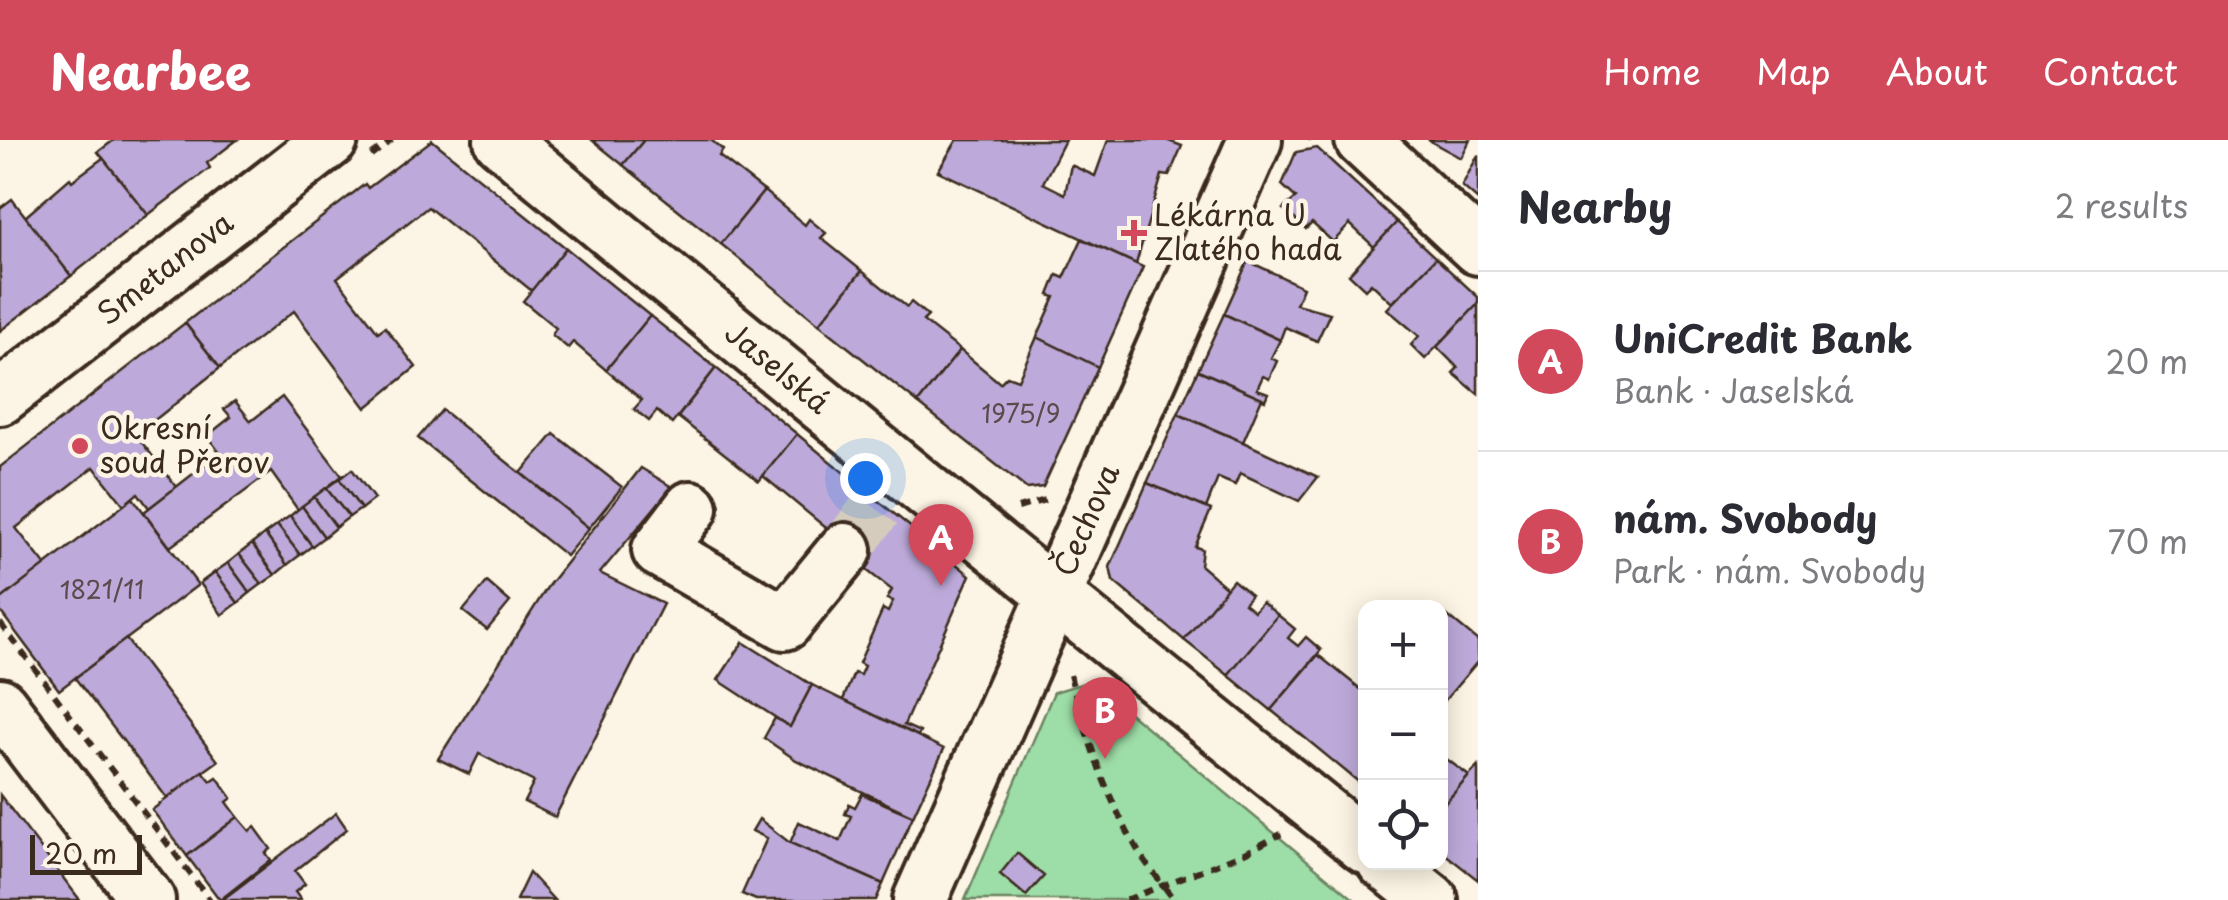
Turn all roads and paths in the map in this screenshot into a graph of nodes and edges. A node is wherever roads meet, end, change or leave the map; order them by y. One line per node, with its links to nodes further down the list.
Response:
1 (331, 140): 7 (street, Smetanova)
2 (501, 140): 12 (street, Jaselská)
3 (1278, 141): 4 (path); 12 (street, Čechova)
4 (1311, 141): 5 (path)
5 (1341, 142): 6 (street)
6 (1478, 248)
7 (0, 398)
8 (1062, 490): 9 (path)
9 (1009, 504)
10 (691, 508): 11 (street)
11 (844, 550)
12 (1057, 592): 17 (street, Jaselská); 22 (street, Čechova)
13 (0, 623): 21 (path)
14 (1070, 675): 19 (path)
15 (0, 705): 20 (street)
16 (1282, 832): 19 (path)
17 (1358, 840)
18 (1394, 870): 25 (street)
19 (1162, 884): 23 (path); 24 (path)
20 (148, 900)
21 (210, 900)
22 (920, 900)
23 (1126, 900)
24 (1174, 900)
25 (1430, 900)

